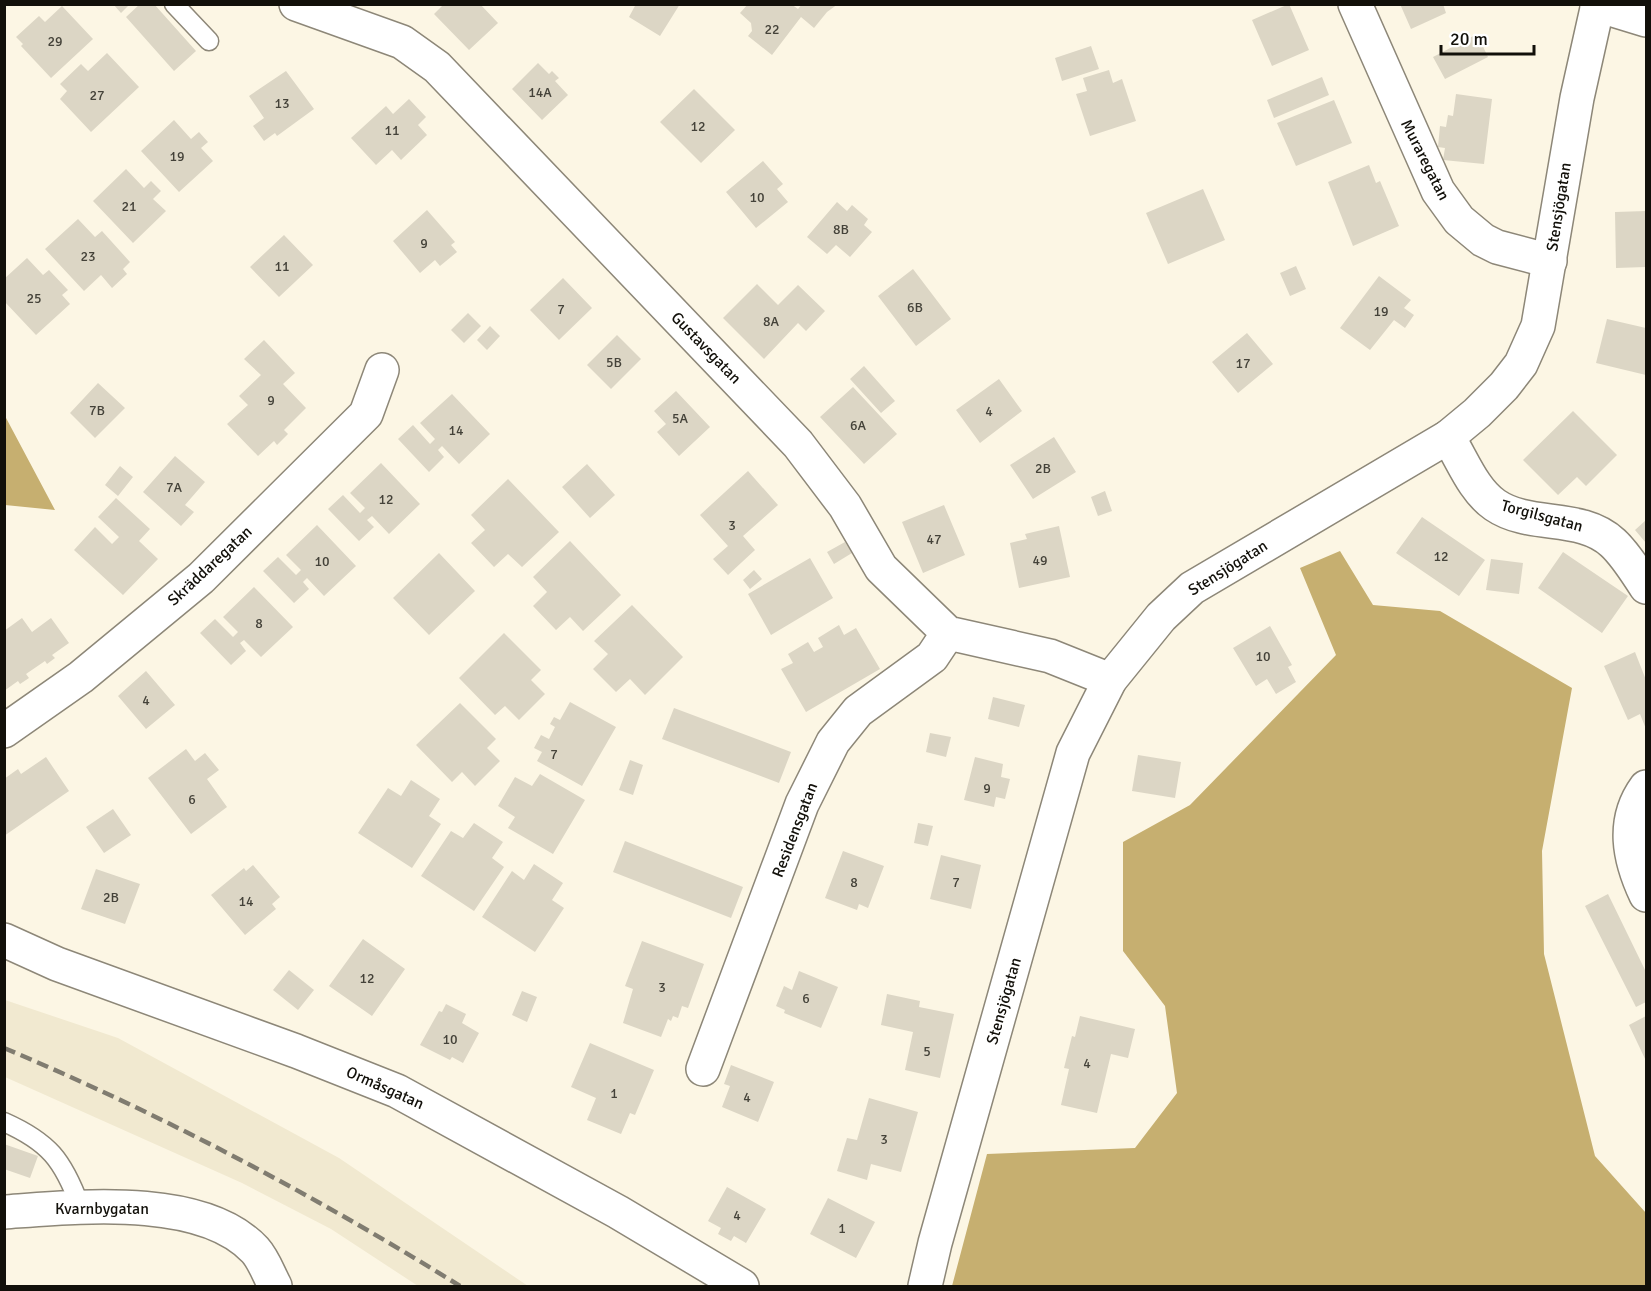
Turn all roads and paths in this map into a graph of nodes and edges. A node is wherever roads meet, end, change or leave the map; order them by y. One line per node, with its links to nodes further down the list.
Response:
1 (174, 4): 6 (lane)
2 (296, 4): 11 (street, Gustavsgatan)
3 (1355, 4): 7 (street, Muraregatan)
4 (1598, 5): 5 (street); 7 (street, Stensjögatan)
5 (1647, 20)
6 (209, 41)
7 (1550, 261): 9 (street, Stensjögatan)
8 (382, 370): 13 (street, Skräddaregatan)
9 (1448, 437): 10 (street, Torgilsgatan); 12 (street, Stensjögatan)
10 (1647, 586)
11 (948, 633): 12 (street); 17 (street, Residensgatan)
12 (1110, 680): 23 (street, Stensjögatan)
13 (4, 731)
14 (1647, 787): 15 (street)
15 (1647, 895)
16 (4, 940): 22 (street, Ormåsgatan)
17 (703, 1069)
18 (4, 1122): 19 (lane)
19 (80, 1206): 20 (street, Kvarnbygatan); 21 (street, Kvarnbygatan)
20 (4, 1212)
21 (275, 1287)
22 (742, 1287)
23 (926, 1287)

